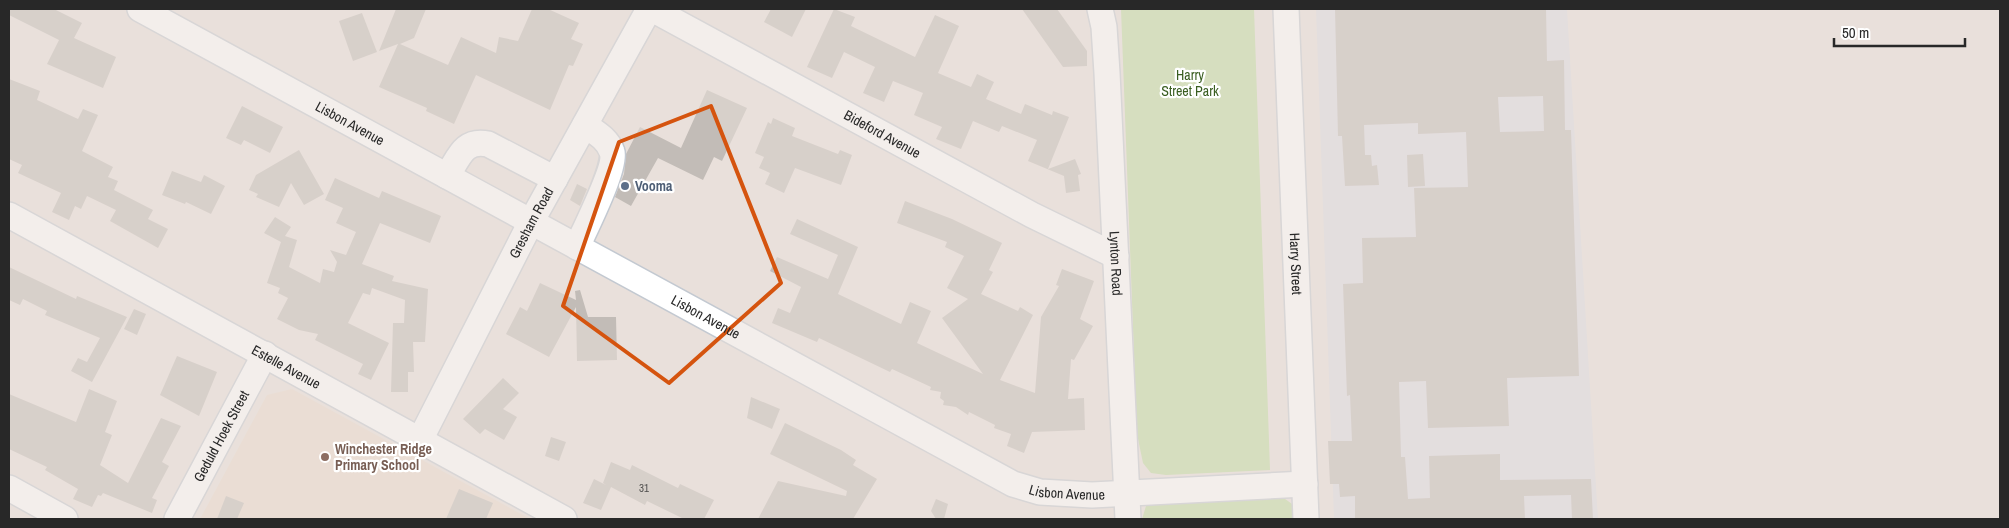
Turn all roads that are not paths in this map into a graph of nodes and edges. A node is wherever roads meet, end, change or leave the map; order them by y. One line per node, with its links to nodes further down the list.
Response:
1 (140, 9): 6 (street, Lisbon Avenue)
2 (650, 9): 5 (street, Gresham Road); 11 (street, Bideford Avenue)
3 (1100, 9): 11 (street, Lynton Road)
4 (1286, 9): 14 (street, Harry Street)
5 (584, 125): 7 (street, Gresham Road); 10 (street)
6 (447, 176): 7 (street); 9 (street, Lisbon Avenue)
7 (555, 178): 9 (street, Gresham Road)
8 (9, 215): 12 (street, Estelle Avenue)
9 (531, 222): 10 (street, Lisbon Avenue); 13 (street, Gresham Road)
10 (577, 247): 16 (street, Lisbon Avenue)
11 (1116, 256): 16 (street, Lynton Road)
12 (265, 354): 13 (street, Estelle Avenue); 18 (street, Geduld Hoek Street)
13 (420, 440): 19 (street, Estelle Avenue)
14 (1305, 484): 16 (street, Lisbon Avenue); 21 (street, Harry Street)
15 (9, 488): 17 (street)
16 (1127, 494): 20 (street, Lynton Road)
17 (65, 519)
18 (177, 519)
19 (564, 519)
20 (1128, 519)
21 (1306, 519)

